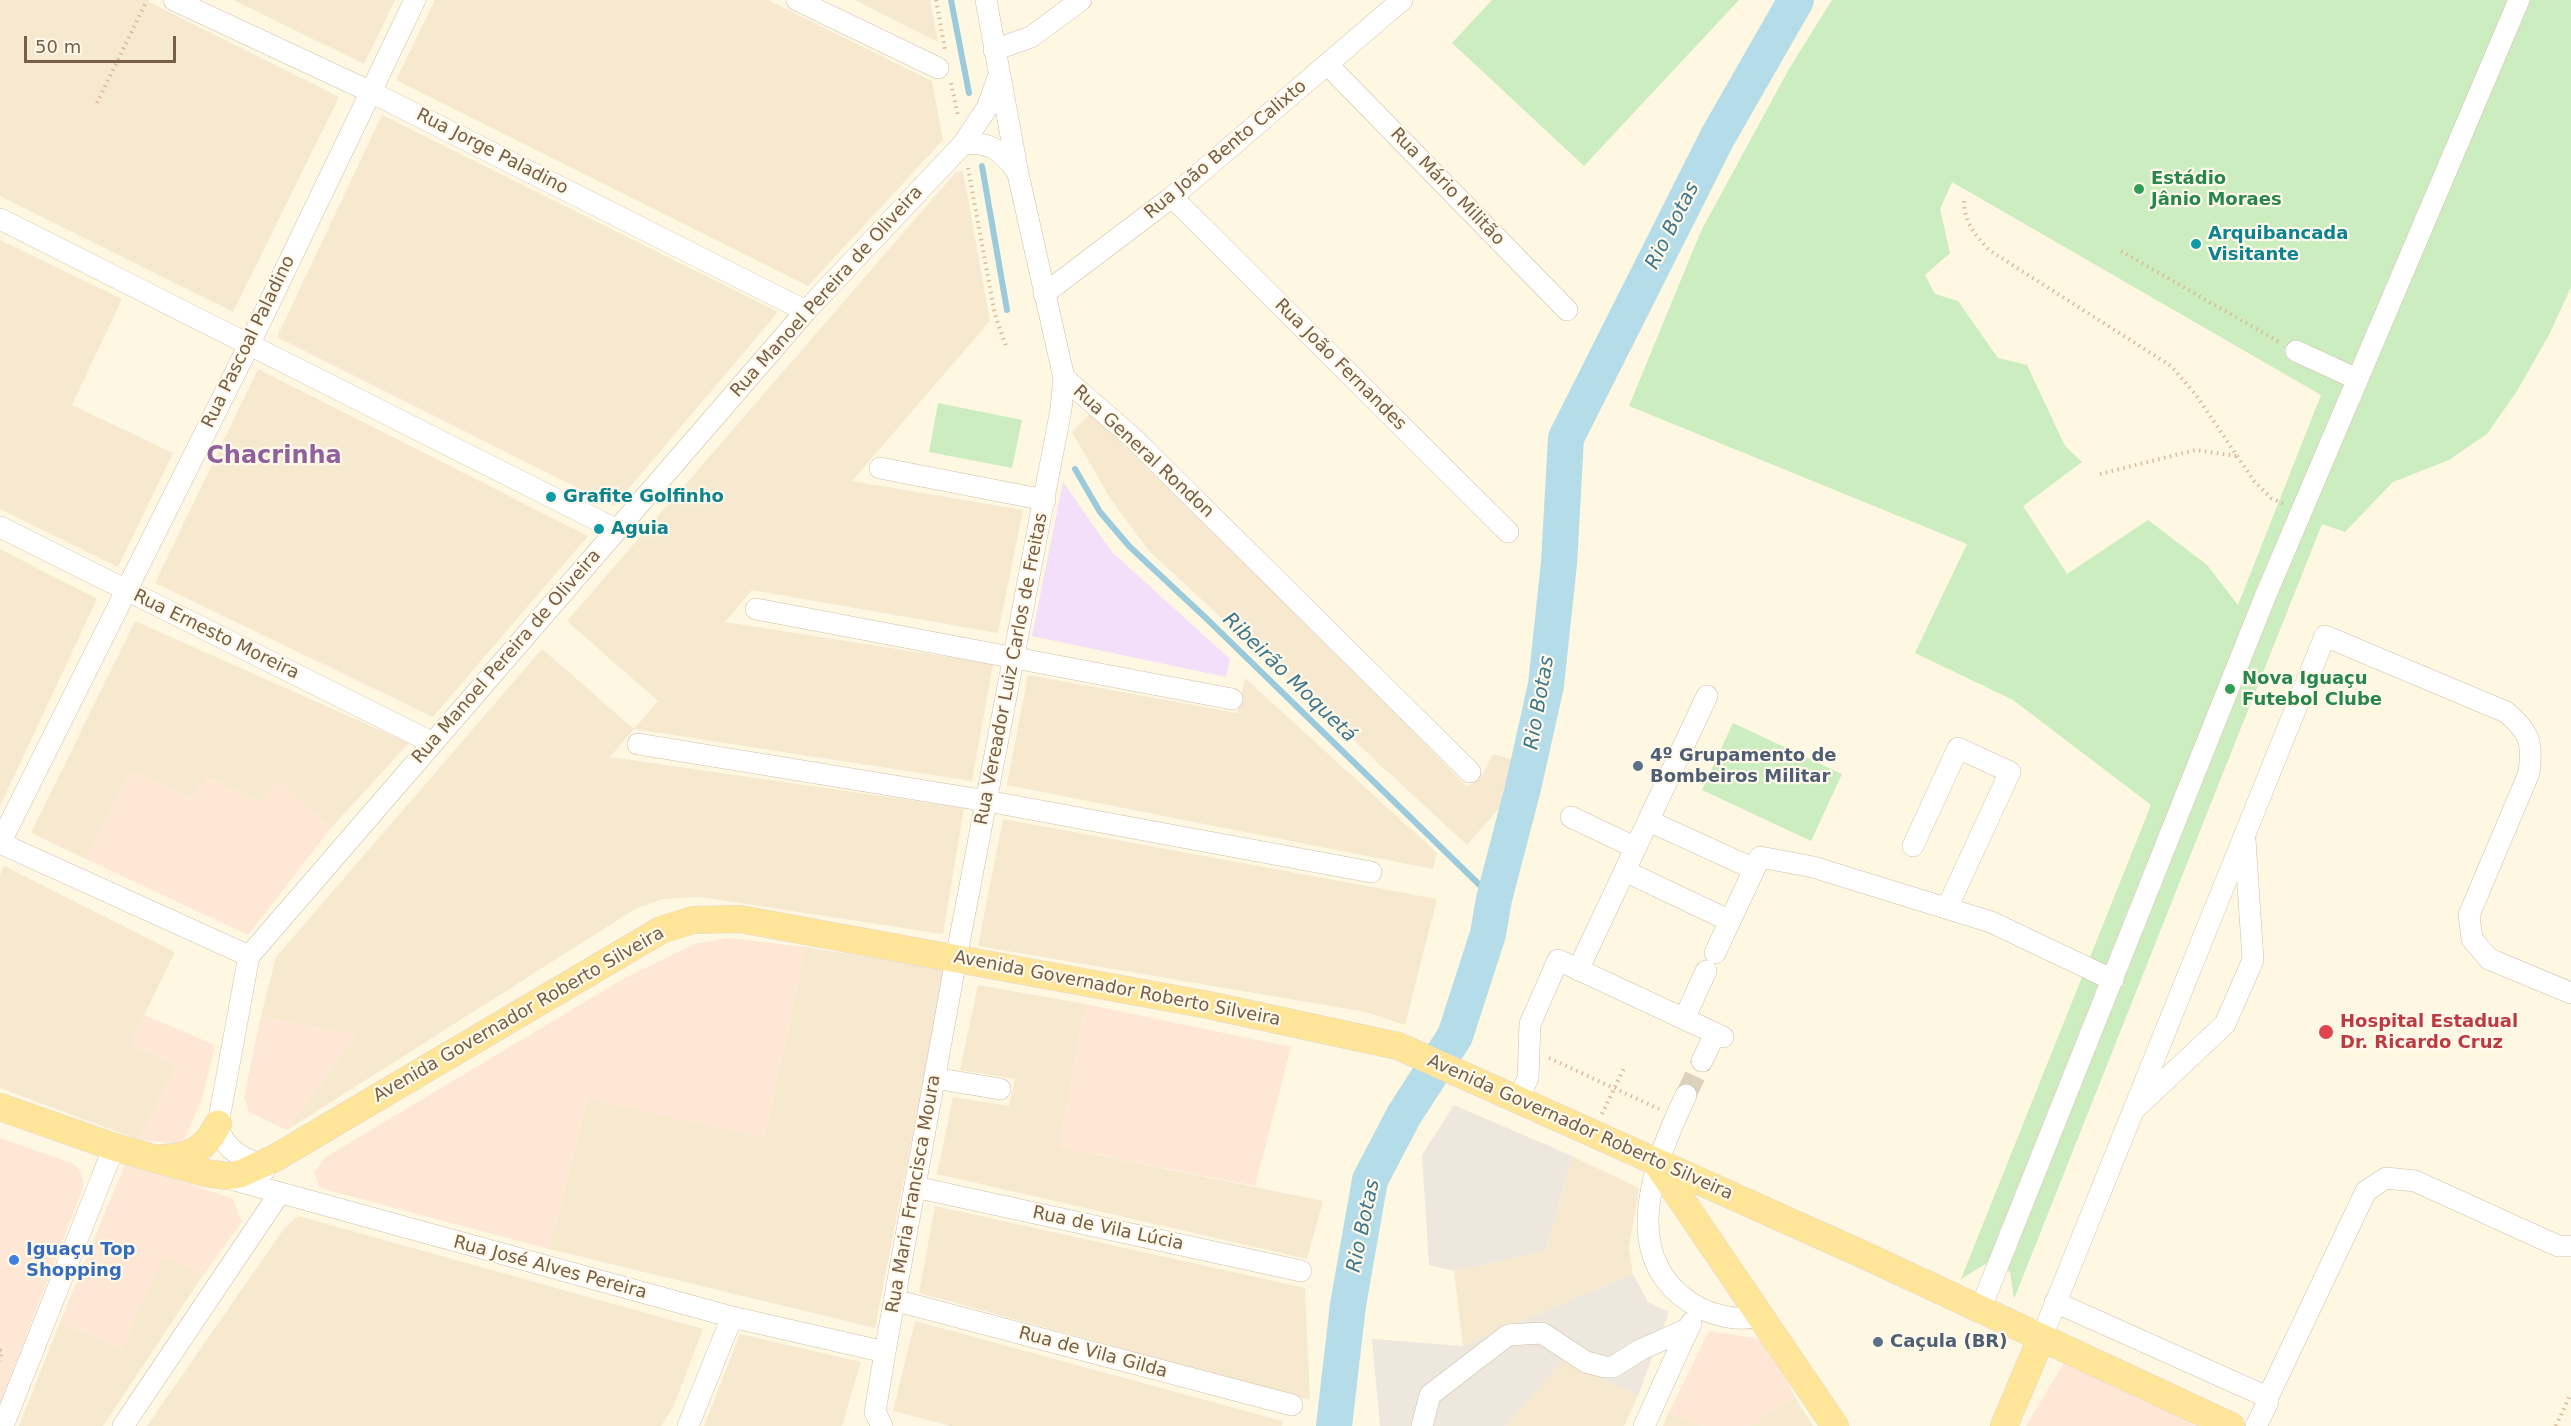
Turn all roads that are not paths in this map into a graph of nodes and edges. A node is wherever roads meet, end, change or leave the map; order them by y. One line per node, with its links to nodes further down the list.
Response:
1 (174, 0): 12 (street, Rua Jorge Paladino)
2 (415, 0): 12 (street, Rua Pascoal Paladino)
3 (797, 0): 9 (street)
4 (986, 0): 8 (street, Rua General Rondon)
5 (1081, 0): 8 (street)
6 (1402, 0): 10 (street, Rua João Bento Calixto)
7 (2519, 0): 23 (street)
8 (994, 50): 11 (street, Rua General Rondon)
9 (944, 65)
10 (1328, 65): 15 (street, Rua João Bento Calixto); 18 (street, Rua Mário Militão)
11 (999, 73): 13 (street, Rua Manoel Pereira de Oliveira); 14 (street, Rua General Rondon)
12 (371, 92): 19 (street, Rua Jorge Paladino); 20 (street, Rua Pascoal Paladino)
13 (963, 144): 14 (street); 19 (street, Rua Manoel Pereira de Oliveira)
14 (1018, 174): 17 (street, Rua General Rondon)
15 (1172, 197): 17 (street, Rua João Bento Calixto); 28 (street, Rua João Fernandes)
16 (0, 219): 20 (street)
17 (1044, 294): 22 (street, Rua General Rondon)
18 (1567, 310)
19 (806, 311): 27 (street, Rua Manoel Pereira de Oliveira)
20 (250, 343): 27 (street); 29 (street, Rua Pascoal Paladino)
21 (2296, 351): 23 (street)
22 (1064, 378): 25 (street, Rua Vereador Luiz Carlos de Freitas); 36 (street, Rua General Rondon)
23 (2357, 379): 52 (street)
24 (880, 468): 25 (street)
25 (1045, 500): 31 (street, Rua Vereador Luiz Carlos de Freitas)
26 (0, 527): 29 (street, Rua Ernesto Moreira)
27 (616, 530): 34 (street, Rua Manoel Pereira de Oliveira)
28 (1508, 532)
29 (127, 591): 34 (street, Rua Ernesto Moreira); 41 (street, Rua Pascoal Paladino)
30 (756, 609): 31 (street)
31 (1015, 656): 33 (street); 37 (street, Rua Vereador Luiz Carlos de Freitas)
32 (1707, 696): 39 (street)
33 (1232, 699)
34 (433, 743): 49 (street, Rua Manoel Pereira de Oliveira)
35 (638, 744): 37 (street)
36 (1470, 772)
37 (987, 801): 46 (street); 50 (street, Rua Vereador Luiz Carlos de Freitas)
38 (1571, 817): 43 (street)
39 (1649, 820): 43 (street); 44 (street)
40 (2244, 833): 53 (street); 61 (street); 61 (street)
41 (0, 843): 49 (street)
42 (1912, 846): 47 (street)
43 (1636, 848): 45 (street)
44 (1754, 869): 47 (street); 48 (street)
45 (1625, 871): 48 (street); 51 (street)
46 (1371, 872)
47 (1947, 908): 52 (street)
48 (1730, 921): 54 (street)
49 (249, 956): 62 (street)
50 (956, 959): 56 (street, Rua Maria Francisca Moura); 59 (main road, Avenida Governador Roberto Silveira); 66 (main road, Avenida Governador Roberto Silveira)
51 (1578, 970): 54 (street); 59 (street)
52 (2113, 980): 77 (street)
53 (2571, 993)
54 (1684, 1019): 55 (street)
55 (1702, 1061)
56 (934, 1078): 57 (street); 68 (street, Rua Maria Francisca Moura)
57 (1000, 1089)
58 (1686, 1095): 65 (street)
59 (1519, 1098): 65 (main road, Avenida Governador Roberto Silveira)
60 (0, 1107): 63 (main road, Avenida Governador Roberto Silveira)
61 (2133, 1112): 75 (street)
62 (218, 1124): 64 (main road); 66 (street)
63 (114, 1147): 64 (main road, Avenida Governador Roberto Silveira); 85 (street)
64 (153, 1159): 67 (main road, Avenida Governador Roberto Silveira)
65 (1657, 1164): 70 (main road, Avenida Governador Roberto Silveira); 71 (main road); 76 (street)
66 (262, 1165): 67 (main road, Avenida Governador Roberto Silveira); 69 (street)
67 (216, 1175): 69 (street, Rua José Alves Pereira)
68 (915, 1187): 73 (street, Rua de Vila Lúcia); 74 (street, Rua Maria Francisca Moura)
69 (279, 1194): 79 (street, Rua José Alves Pereira); 86 (street)
70 (1743, 1201): 71 (main road); 77 (main road, Avenida Governador Roberto Silveira)
71 (1703, 1233): 78 (main road)
72 (2571, 1246): 83 (street)
73 (1301, 1271)
74 (894, 1300): 82 (street, Rua Maria Francisca Moura); 84 (street, Rua de Vila Gilda)
75 (2055, 1302): 81 (street); 83 (street)
76 (1700, 1309): 78 (street); 80 (street)
77 (1980, 1310): 81 (main road, Avenida Governador Roberto Silveira)
78 (1762, 1316): 91 (main road)
79 (732, 1317): 82 (street, Rua José Alves Pereira); 87 (street)
80 (1687, 1329): 89 (street); 90 (street)
81 (2041, 1340): 92 (main road); 93 (main road, Avenida Governador Roberto Silveira)
82 (885, 1352): 88 (street, Rua Maria Francisca Moura)
83 (2267, 1399): 94 (street)
84 (1292, 1405)
85 (3, 1426)
86 (123, 1426)
87 (688, 1426)
88 (882, 1426)
89 (1422, 1426)
90 (1644, 1426)
91 (1834, 1426)
92 (2004, 1426)
93 (2231, 1426)
94 (2256, 1426)

